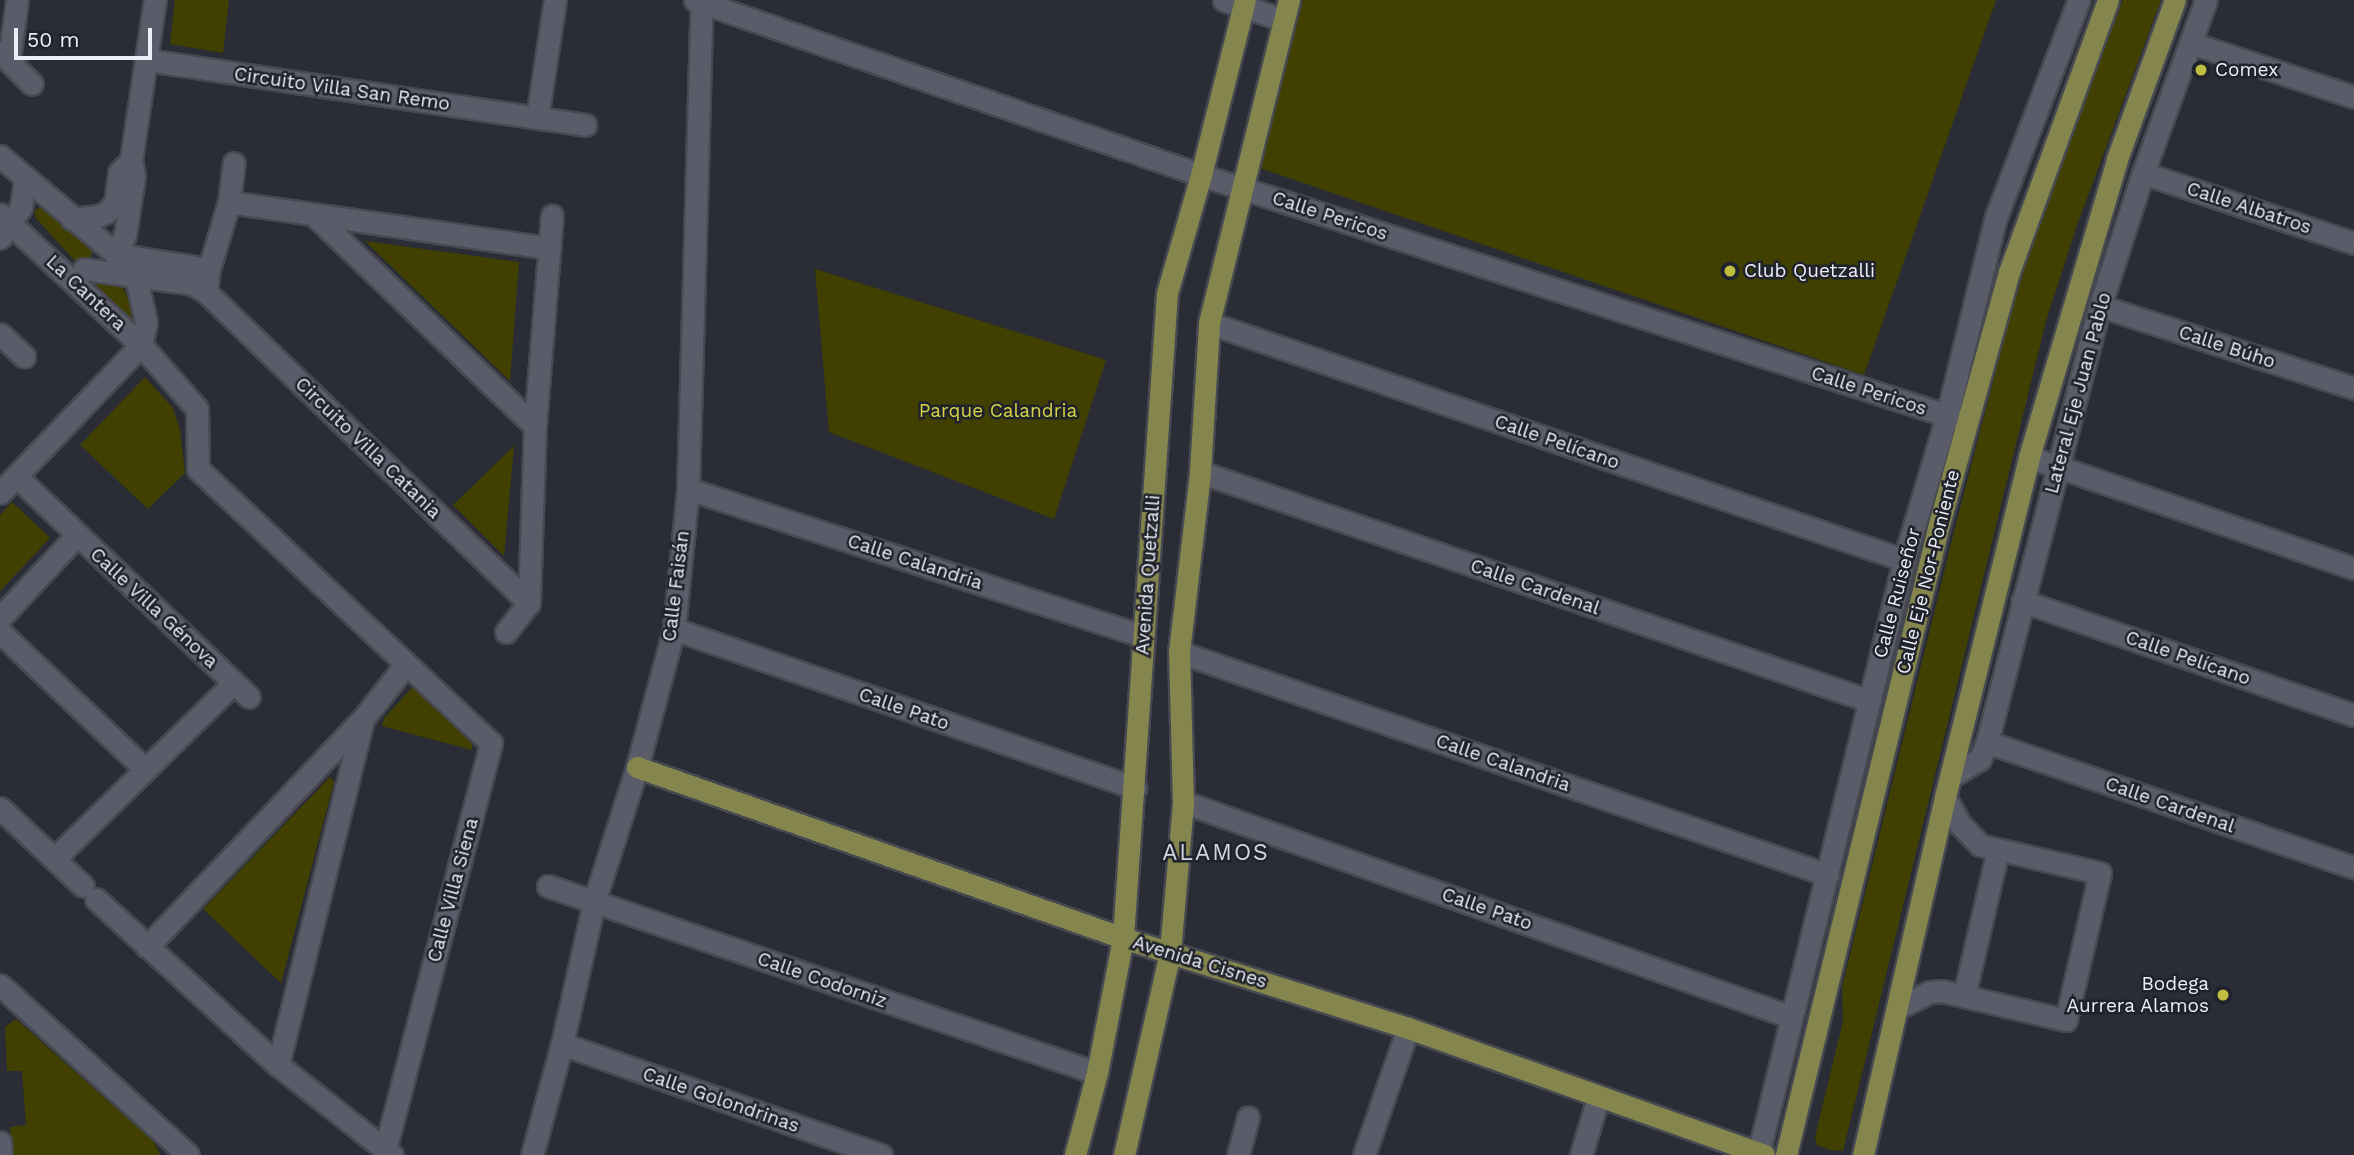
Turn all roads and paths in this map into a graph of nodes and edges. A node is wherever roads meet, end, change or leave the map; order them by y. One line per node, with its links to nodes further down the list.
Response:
1 (17, 0): 12 (street)
2 (155, 0): 13 (street)
3 (555, 0): 16 (street)
4 (2079, 0): 43 (street, Calle Ruiseñor)
5 (2108, 0): 43 (main road, Calle Eje Nor-Poniente)
6 (2175, 0): 45 (main road)
7 (2206, 0): 11 (street, Lateral Eje Juan Pablo)
8 (700, 1): 22 (street, Calle Pericos); 49 (street, Calle Faisán)
9 (1238, 2): 10 (street); 22 (main road, Avenida Quetzalli)
10 (1287, 10): 24 (main road, Avenida Quetzalli)
11 (2191, 43): 15 (street); 21 (street, Lateral Eje Juan Pablo)
12 (4, 56): 14 (street)
13 (146, 60): 16 (street, Circuito Villa San Remo); 19 (street)
14 (32, 84)
15 (2354, 97)
16 (537, 118): 17 (street, Circuito Villa San Remo)
17 (585, 125)
18 (0, 156): 23 (street, La Cantera)
19 (131, 160): 28 (street); 32 (street)
20 (234, 163): 25 (street)
21 (2143, 173): 30 (street, Calle Albatros); 37 (street, Lateral Eje Juan Pablo)
22 (1201, 175): 24 (street, Calle Pericos); 60 (main road, Avenida Quetzalli)
23 (25, 179): 28 (street, La Cantera); 29 (street)
24 (1241, 187): 38 (main road, Avenida Quetzalli); 43 (street, Calle Pericos)
25 (229, 202): 26 (street); 33 (street)
26 (313, 214): 31 (street); 44 (street)
27 (552, 216): 31 (street)
28 (72, 219): 32 (street, La Cantera)
29 (4, 225): 34 (street, La Cantera)
30 (2354, 243)
31 (550, 248): 44 (street)
32 (116, 254): 33 (street); 34 (street); 35 (street, La Cantera)
33 (209, 269): 36 (street)
34 (74, 271): 35 (street, Circuito Villa Catania); 40 (street, La Cantera)
35 (133, 278): 36 (street, Circuito Villa Catania); 40 (street, La Cantera)
36 (206, 292): 55 (street, Circuito Villa Catania)
37 (2100, 306): 42 (street, Calle Búho); 46 (street, Lateral Eje Juan Pablo)
38 (1209, 323): 47 (main road, Avenida Quetzalli); 52 (street, Calle Pelícano)
39 (0, 334): 41 (street)
40 (141, 345): 48 (street); 62 (street, Calle Villa Siena)
41 (24, 356)
42 (2354, 388)
43 (1957, 419): 52 (street, Calle Ruiseñor); 104 (main road, Calle Eje Nor-Poniente)
44 (535, 426): 55 (street)
45 (2029, 457): 46 (street); 69 (main road)
46 (2058, 465): 53 (street); 54 (street, Lateral Eje Juan Pablo)
47 (1200, 472): 61 (main road, Avenida Quetzalli); 63 (street, Calle Cardenal)
48 (16, 476): 50 (street); 51 (street, Calle Villa Génova)
49 (688, 489): 57 (street, Calle Faisán); 60 (street, Calle Calandria)
50 (0, 493)
51 (77, 535): 56 (street, Calle Villa Génova); 68 (street, Calle Villa Génova)
52 (1904, 560): 63 (street, Calle Ruiseñor)
53 (2354, 568)
54 (2022, 601): 64 (street, Calle Pelícano); 66 (street, Lateral Eje Juan Pablo)
55 (529, 603): 59 (street)
56 (0, 618)
57 (674, 629): 67 (street, Calle Faisán); 70 (street, Calle Pato)
58 (0, 632): 68 (street)
59 (506, 632)
60 (1143, 636): 70 (main road, Avenida Quetzalli)
61 (1179, 652): 71 (main road, Avenida Quetzalli); 76 (street, Calle Calandria)
62 (406, 663): 65 (street); 93 (street, Calle Villa Siena)
63 (1870, 701): 76 (street, Calle Ruiseñor)
64 (2354, 715)
65 (362, 720): 80 (street); 88 (street)
66 (1987, 742): 69 (street, Lateral Eje Juan Pablo); 75 (street, Calle Cardenal)
67 (637, 767): 78 (street, Calle Faisán); 79 (main road, Avenida Cisnes)
68 (145, 769): 74 (street, Calle Villa Génova)
69 (1948, 787): 73 (street); 84 (main road)
70 (1135, 788): 79 (main road, Avenida Quetzalli)
71 (1183, 802): 81 (main road, Avenida Quetzalli); 85 (street, Calle Pato)
72 (0, 808): 74 (street)
73 (1998, 850): 83 (street); 83 (street)
74 (54, 859): 80 (street, Calle Villa Siena)
75 (2354, 868)
76 (1828, 875): 85 (street, Calle Ruiseñor)
77 (548, 886): 78 (street, Calle Codorniz)
78 (594, 902): 87 (street, Calle Faisán); 89 (street, Calle Codorniz)
79 (1123, 938): 81 (main road, Avenida Cisnes); 89 (main road, Avenida Quetzalli)
80 (147, 947): 88 (street, Calle Villa Siena)
81 (1170, 952): 86 (main road, Avenida Cisnes); 100 (main road, Avenida Quetzalli)
82 (0, 985): 96 (street)
83 (1965, 996): 84 (street)
84 (1898, 1008): 105 (main road)
85 (1791, 1017): 94 (street, Calle Ruiseñor)
86 (1408, 1028): 90 (main road, Avenida Cisnes); 102 (street)
87 (562, 1044): 97 (street, Calle Faisán); 98 (street, Calle Golondrinas)
88 (278, 1065): 93 (street, Calle Villa Siena)
89 (1097, 1073): 99 (main road, Avenida Quetzalli)
90 (1598, 1098): 94 (main road, Avenida Cisnes); 103 (street)
91 (1248, 1117): 101 (street)
92 (0, 1142): 95 (street)
93 (389, 1152)
94 (1760, 1154)
95 (1, 1155)
96 (188, 1155)
97 (532, 1155)
98 (881, 1155)
99 (1075, 1155)
100 (1124, 1155)
101 (1238, 1155)
102 (1364, 1155)
103 (1581, 1155)
104 (1786, 1155)
105 (1863, 1155)

